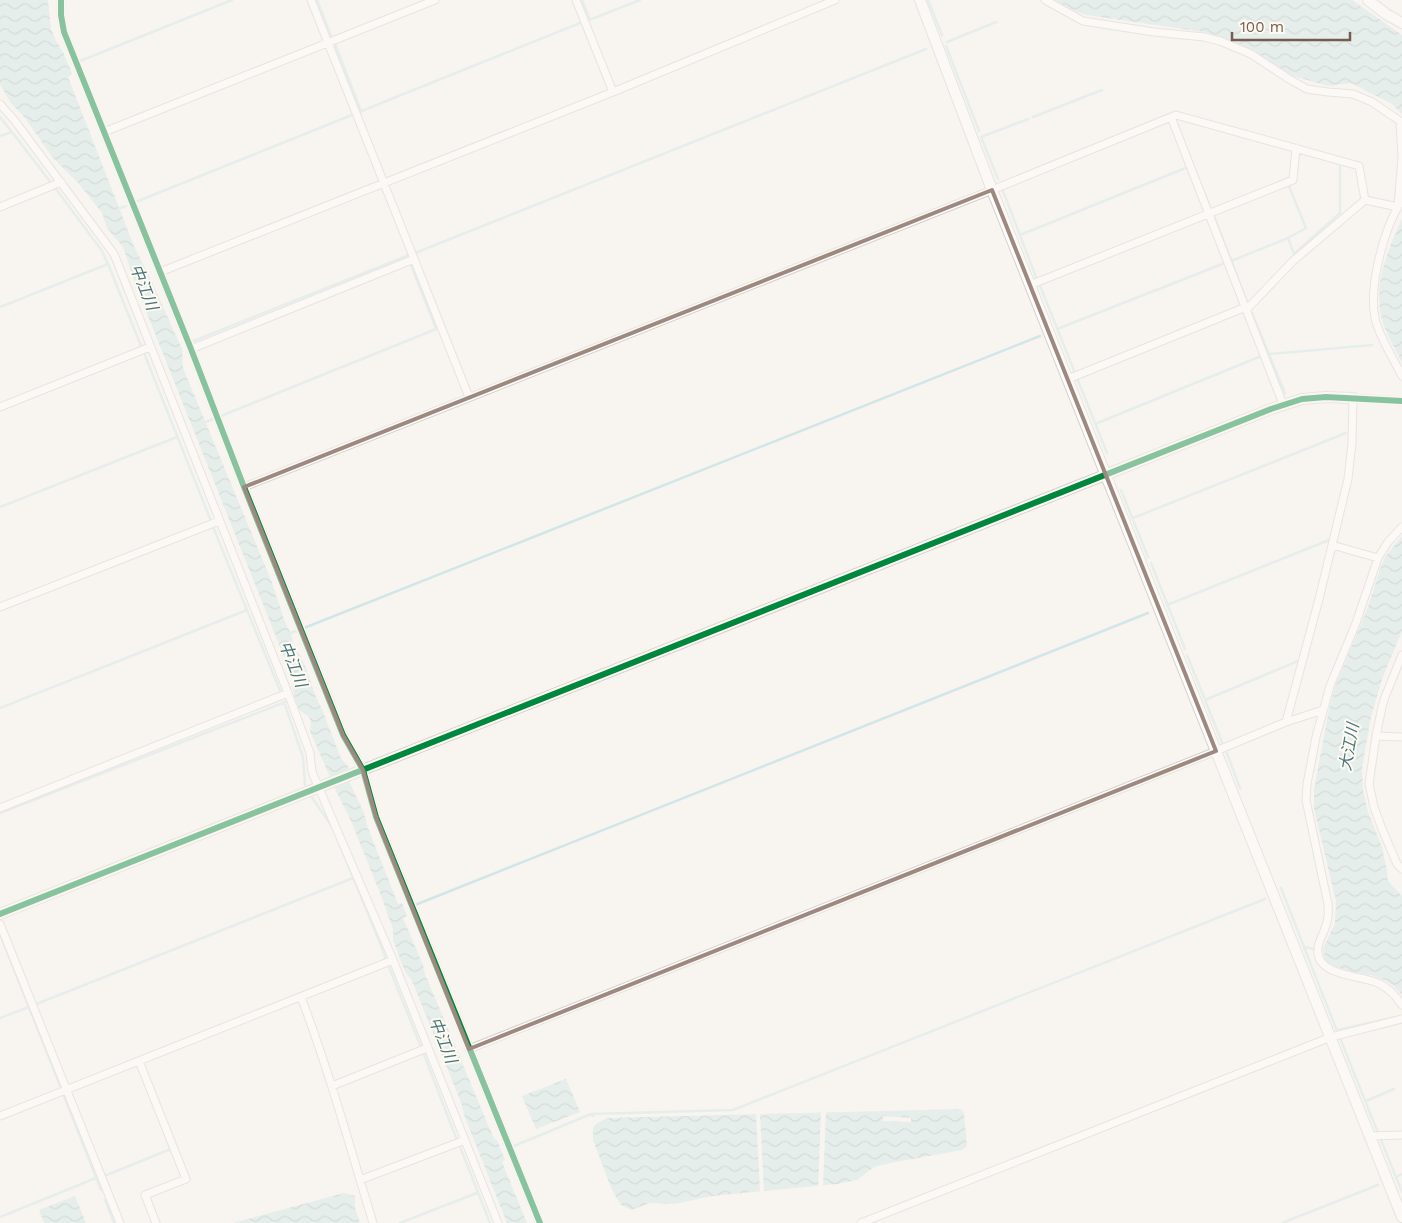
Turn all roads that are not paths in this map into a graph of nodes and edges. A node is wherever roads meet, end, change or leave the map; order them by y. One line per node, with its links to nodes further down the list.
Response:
1 (61, 0): 15 (street)
2 (310, 0): 10 (street)
3 (435, 0): 10 (street)
4 (576, 0): 11 (street)
5 (835, 0): 11 (street)
6 (920, 0): 19 (street)
7 (1045, 0): 14 (street)
8 (1368, 0): 9 (street)
9 (1402, 23)
10 (327, 43): 15 (street); 18 (street)
11 (613, 92): 18 (street)
12 (0, 104): 17 (street)
13 (1171, 117): 16 (street); 19 (street); 23 (street)
14 (1401, 122): 21 (street)
15 (104, 132): 25 (street)
16 (1296, 148): 20 (street); 23 (street)
17 (62, 182): 22 (street); 28 (street)
18 (384, 183): 24 (street); 25 (street)
19 (992, 190): 26 (street); 32 (street)
20 (1365, 200): 21 (street); 27 (street)
21 (1400, 204): 30 (street)
22 (0, 207)
23 (1208, 214): 26 (street); 27 (street)
24 (414, 259): 29 (street); 32 (street)
25 (160, 272): 29 (street)
26 (1030, 285): 31 (street)
27 (1247, 308): 31 (street); 35 (street)
28 (150, 347): 36 (street); 39 (street)
29 (191, 349): 38 (street)
30 (1402, 376)
31 (1068, 379): 37 (street)
32 (469, 396): 38 (street)
33 (1353, 398): 34 (street); 35 (street); 41 (street)
34 (1402, 401)
35 (1283, 404): 37 (street)
36 (0, 406)
37 (1105, 474): 50 (street); 51 (street)
38 (244, 487): 51 (street)
39 (220, 520): 43 (street); 45 (street)
40 (1402, 527): 42 (street)
41 (1332, 545): 42 (street); 47 (street)
42 (1378, 558): 46 (street)
43 (0, 608)
44 (1401, 658): 48 (street)
45 (288, 693): 52 (street); 53 (street)
46 (1323, 710): 47 (street); 59 (street)
47 (1286, 722): 50 (street)
48 (1376, 736): 49 (street); 54 (street)
49 (1402, 737)
50 (1216, 751): 61 (street); 63 (street)
51 (360, 771): 52 (street); 63 (street)
52 (319, 788): 55 (street); 57 (street)
53 (0, 808)
54 (1402, 869)
55 (0, 914)
56 (0, 924): 66 (street)
57 (393, 960): 58 (street); 62 (street)
58 (301, 997): 64 (street); 65 (street)
59 (1402, 1005)
60 (1402, 1019): 61 (street)
61 (1331, 1037): 68 (street); 78 (street)
62 (427, 1048): 65 (street); 70 (street)
63 (469, 1049): 77 (street)
64 (139, 1061): 66 (street); 74 (street)
65 (332, 1086): 71 (street)
66 (66, 1090): 67 (street); 73 (street)
67 (0, 1116)
68 (1371, 1136): 69 (street); 72 (street)
69 (1402, 1136)
70 (465, 1140): 71 (street); 76 (street)
71 (360, 1180): 75 (street)
72 (1402, 1217)
73 (120, 1223)
74 (156, 1223)
75 (373, 1223)
76 (498, 1223)
77 (540, 1223)
78 (861, 1223)

